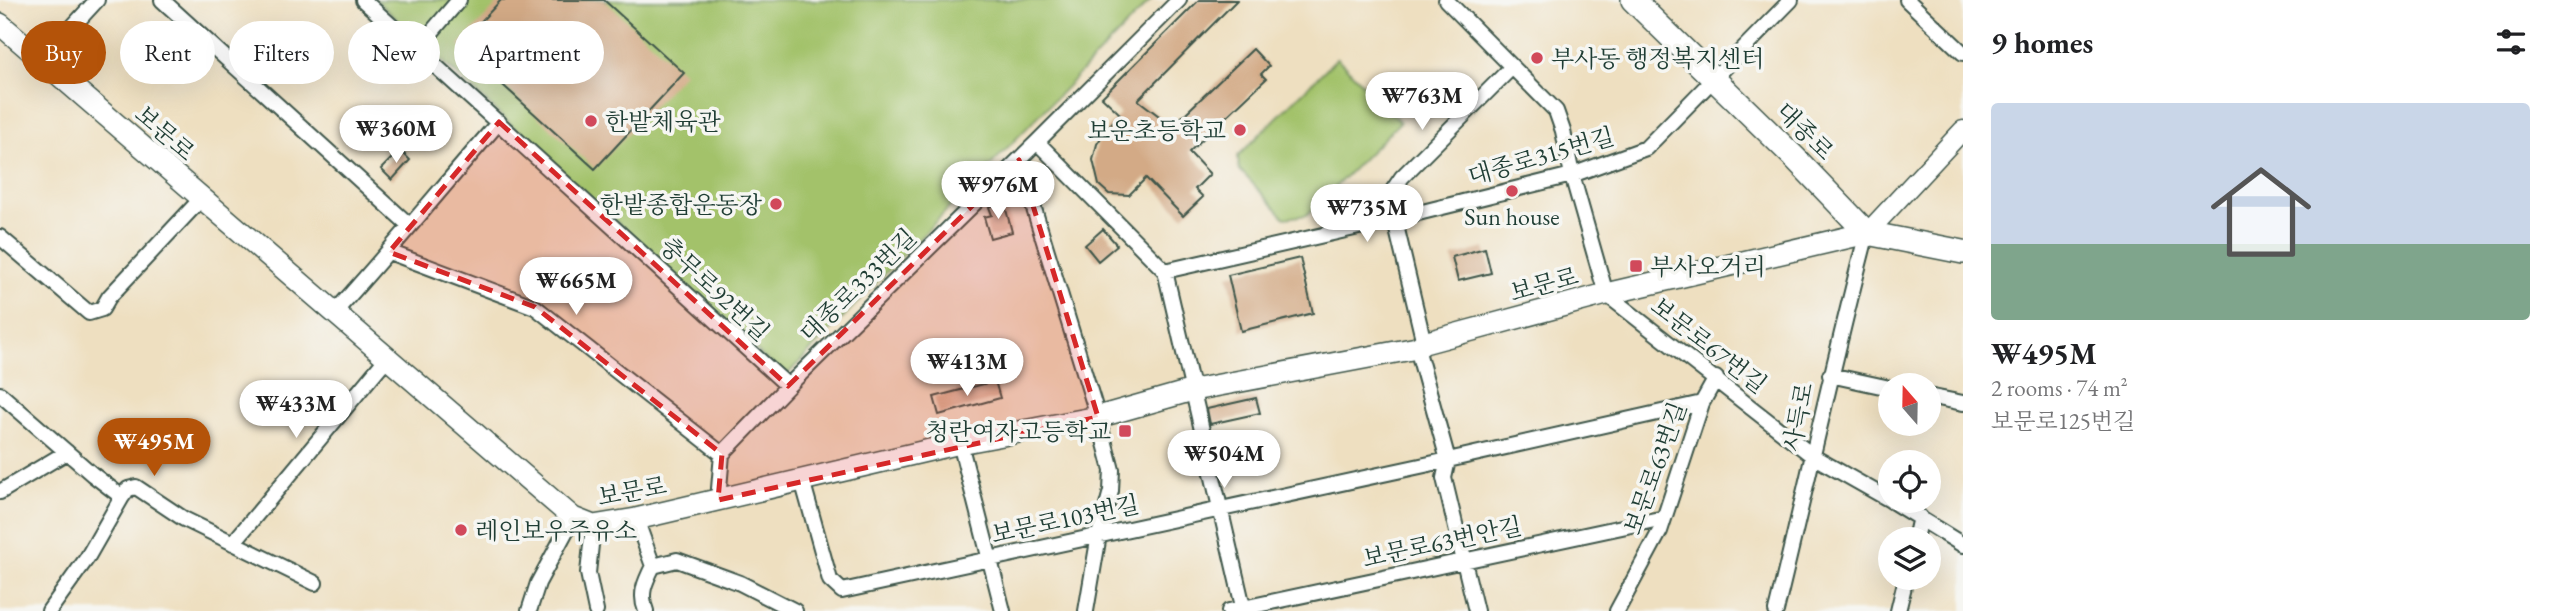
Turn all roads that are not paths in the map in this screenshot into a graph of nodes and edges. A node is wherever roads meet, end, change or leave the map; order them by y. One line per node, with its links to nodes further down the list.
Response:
1 (97, 0): 10 (street)
2 (162, 0): 27 (street)
3 (363, 0): 11 (street, 충무로92번길)
4 (459, 0): 12 (street)
5 (1179, 0): 22 (street, 대종로333번길)
6 (1446, 0): 16 (street)
7 (1633, 0): 18 (main road, 대종로)
8 (1791, 0): 18 (street, 대종로315번길)
9 (1907, 0): 15 (street)
10 (78, 21)
11 (387, 21)
12 (440, 22)
13 (0, 24): 14 (main road, 보문로)
14 (21, 43)
15 (1963, 53)
16 (1512, 66): 24 (street); 26 (street, 대종로315번길)
17 (440, 68): 20 (street, 충무로92번길)
18 (1715, 79): 24 (street, 대종로315번길); 28 (main road, 대종로)
19 (68, 84): 25 (main road, 보문로)
20 (499, 122): 27 (street); 39 (street, 충무로92번길)
21 (1963, 130): 28 (street)
22 (1037, 142): 23 (street, 대종로333번길); 32 (street)
23 (1018, 159): 39 (street, 대종로333번길); 46 (street)
24 (1572, 176): 26 (street, 대종로315번길); 33 (street)
25 (201, 199): 29 (street); 34 (main road, 보문로)
26 (1394, 219): 32 (street, 대종로315번길); 35 (street)
27 (409, 225): 31 (street)
28 (1867, 233): 30 (main road); 33 (main road, 보문로); 37 (street, 사득로)
29 (0, 237)
30 (1963, 252)
31 (389, 253): 34 (street); 49 (street)
32 (1165, 271): 41 (street)
33 (1606, 294): 35 (main road, 보문로); 38 (street, 보문로67번길)
34 (334, 313): 36 (main road, 보문로)
35 (1421, 346): 41 (main road, 보문로); 51 (street)
36 (386, 359): 60 (main road, 보문로); 66 (street)
37 (1830, 376): 40 (street); 50 (street, 사득로)
38 (1716, 378): 44 (street, 보문로63번길); 50 (street, 보문로67번길)
39 (788, 386): 49 (street, 대종로333번길)
40 (1878, 386)
41 (1193, 390): 46 (main road, 보문로); 57 (street)
42 (0, 394): 48 (street)
43 (1941, 399): 45 (street)
44 (1702, 403): 51 (street, 보문로103번길); 61 (street, 보문로63번길)
45 (1963, 403)
46 (1098, 417): 47 (main road, 보문로); 65 (street)
47 (960, 443): 52 (main road, 보문로); 68 (street)
48 (67, 452): 53 (street); 55 (street)
49 (722, 454): 56 (street)
50 (1814, 457): 54 (street, 보문로67번길); 83 (street, 사득로)
51 (1448, 460): 57 (street, 보문로103번길); 69 (street)
52 (802, 480): 56 (main road, 보문로); 68 (street, 보문로103번길)
53 (0, 492)
54 (1878, 493)
55 (122, 497): 66 (street); 74 (street)
56 (718, 500): 62 (main road, 보문로)
57 (1219, 509): 65 (street, 보문로103번길); 73 (street)
58 (1913, 513): 59 (street, 보문로67번길)
59 (1920, 517): 64 (street); 67 (street, 보문로67번길)
60 (573, 518): 63 (main road, 보문로); 75 (street)
61 (1664, 518): 69 (street, 보문로63번안길); 82 (street, 보문로63번길)
62 (636, 519): 63 (main road, 보문로); 70 (street)
63 (593, 526): 76 (street)
64 (1918, 527)
65 (1099, 535): 68 (street, 보문로103번길); 80 (street)
66 (233, 543): 71 (street)
67 (1963, 545)
68 (990, 559): 79 (street)
69 (1464, 560): 73 (street, 보문로63번안길); 81 (street)
70 (653, 566): 77 (street); 78 (street)
71 (315, 583)
72 (1903, 590): 84 (street)
73 (1239, 610)
74 (49, 611)
75 (529, 611)
76 (596, 611)
77 (646, 611)
78 (794, 611)
79 (1003, 611)
80 (1086, 611)
81 (1476, 611)
82 (1616, 611)
83 (1776, 611)
84 (1898, 611)

